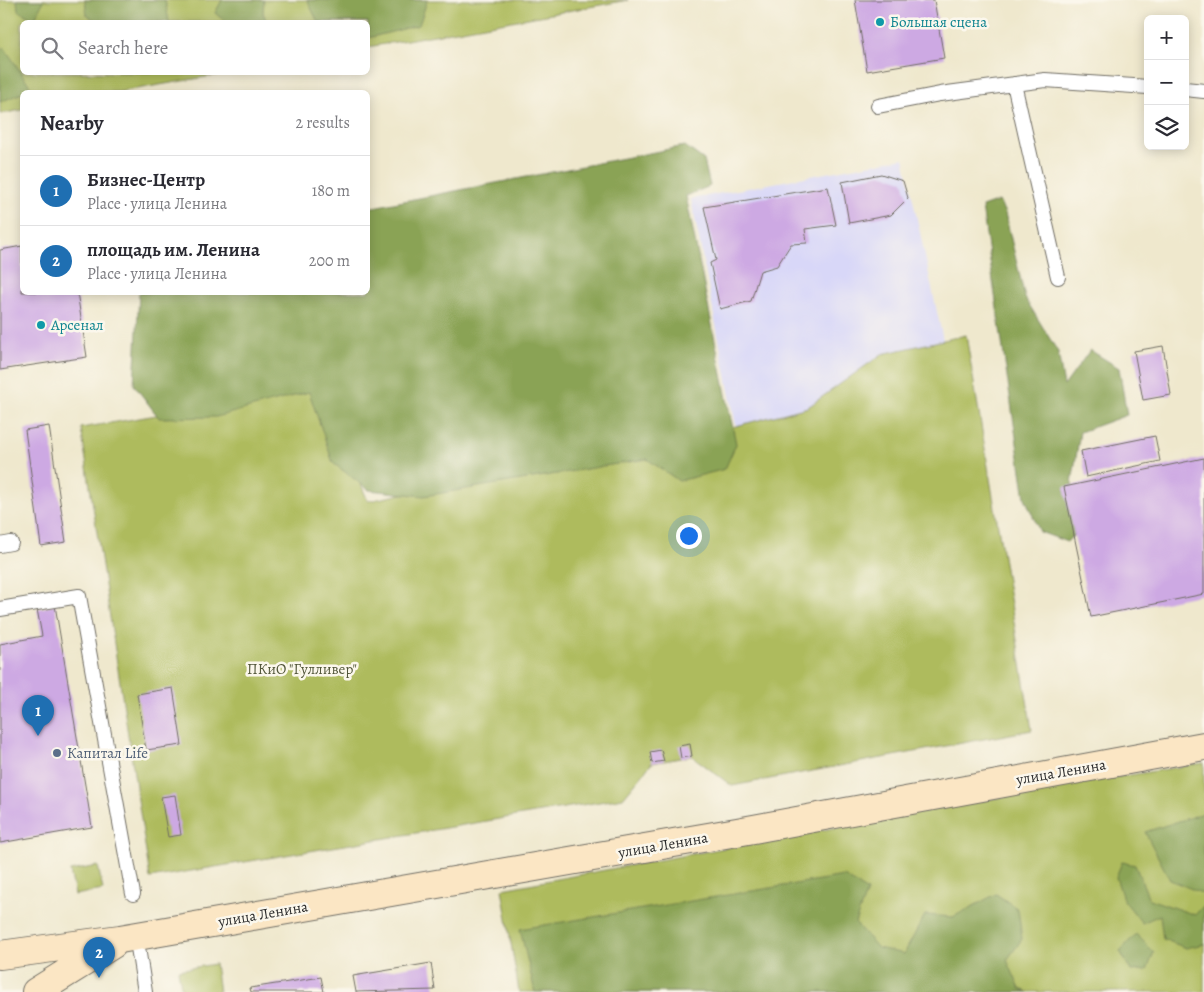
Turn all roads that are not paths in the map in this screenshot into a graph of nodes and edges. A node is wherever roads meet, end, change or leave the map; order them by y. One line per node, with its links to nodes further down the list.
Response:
1 (1014, 84): 2 (lane); 5 (lane); 6 (lane)
2 (1144, 87)
3 (1189, 89): 4 (lane)
4 (1204, 91)
5 (878, 106)
6 (1058, 277)
7 (0, 609): 9 (lane)
8 (1204, 746): 10 (main road, улица Ленина)
9 (133, 894)
10 (128, 937): 11 (main road, улица Ленина); 12 (main road, улица Ленина); 13 (lane)
11 (0, 955)
12 (36, 992)
13 (144, 992)

